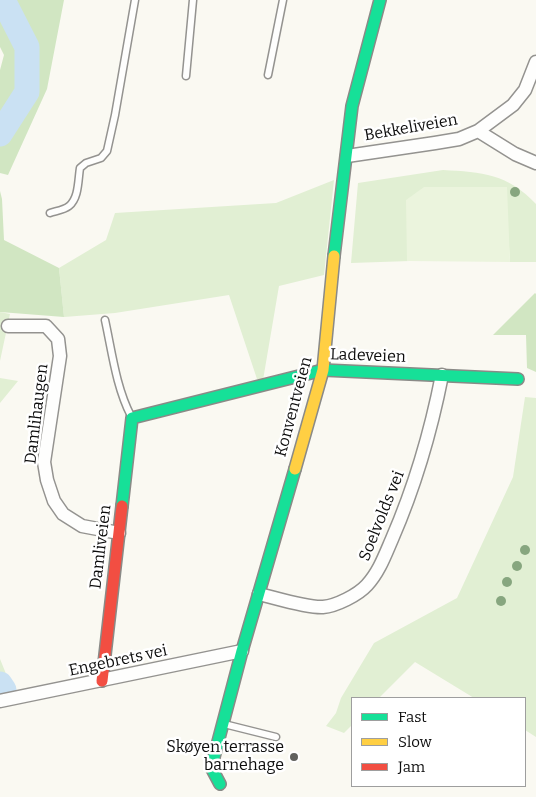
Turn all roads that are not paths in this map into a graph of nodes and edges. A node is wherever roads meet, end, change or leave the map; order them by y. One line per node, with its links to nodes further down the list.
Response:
1 (135, 0): 12 (lane)
2 (193, 0): 7 (lane)
3 (283, 0): 6 (lane)
4 (380, 0): 10 (street, Konventveien)
5 (536, 62): 8 (street, Bekkeliveien)
6 (268, 75)
7 (186, 76)
8 (530, 88): 9 (street, Bekkeliveien)
9 (478, 131): 10 (street, Bekkeliveien); 11 (street)
10 (347, 156): 15 (street, Konventveien)
11 (536, 163)
12 (50, 214)
13 (105, 320): 18 (lane)
14 (8, 326): 19 (street, Damlihaugen)
15 (323, 370): 16 (street, Ladeveien); 18 (street, Ladeveien); 20 (street, Konventveien)
16 (442, 375): 17 (street, Ladeveien); 20 (street, Soelvolds vei)
17 (518, 379)
18 (132, 418): 19 (street, Damliveien)
19 (119, 533): 22 (street, Damliveien)
20 (259, 594): 21 (street, Konventveien)
21 (242, 651): 22 (street, Engebrets vei); 24 (street, Konventveien)
22 (102, 681): 23 (street, Engebrets vei)
23 (0, 701)
24 (223, 724): 25 (lane); 26 (street, Konventveien)
25 (276, 737)
26 (220, 784)

